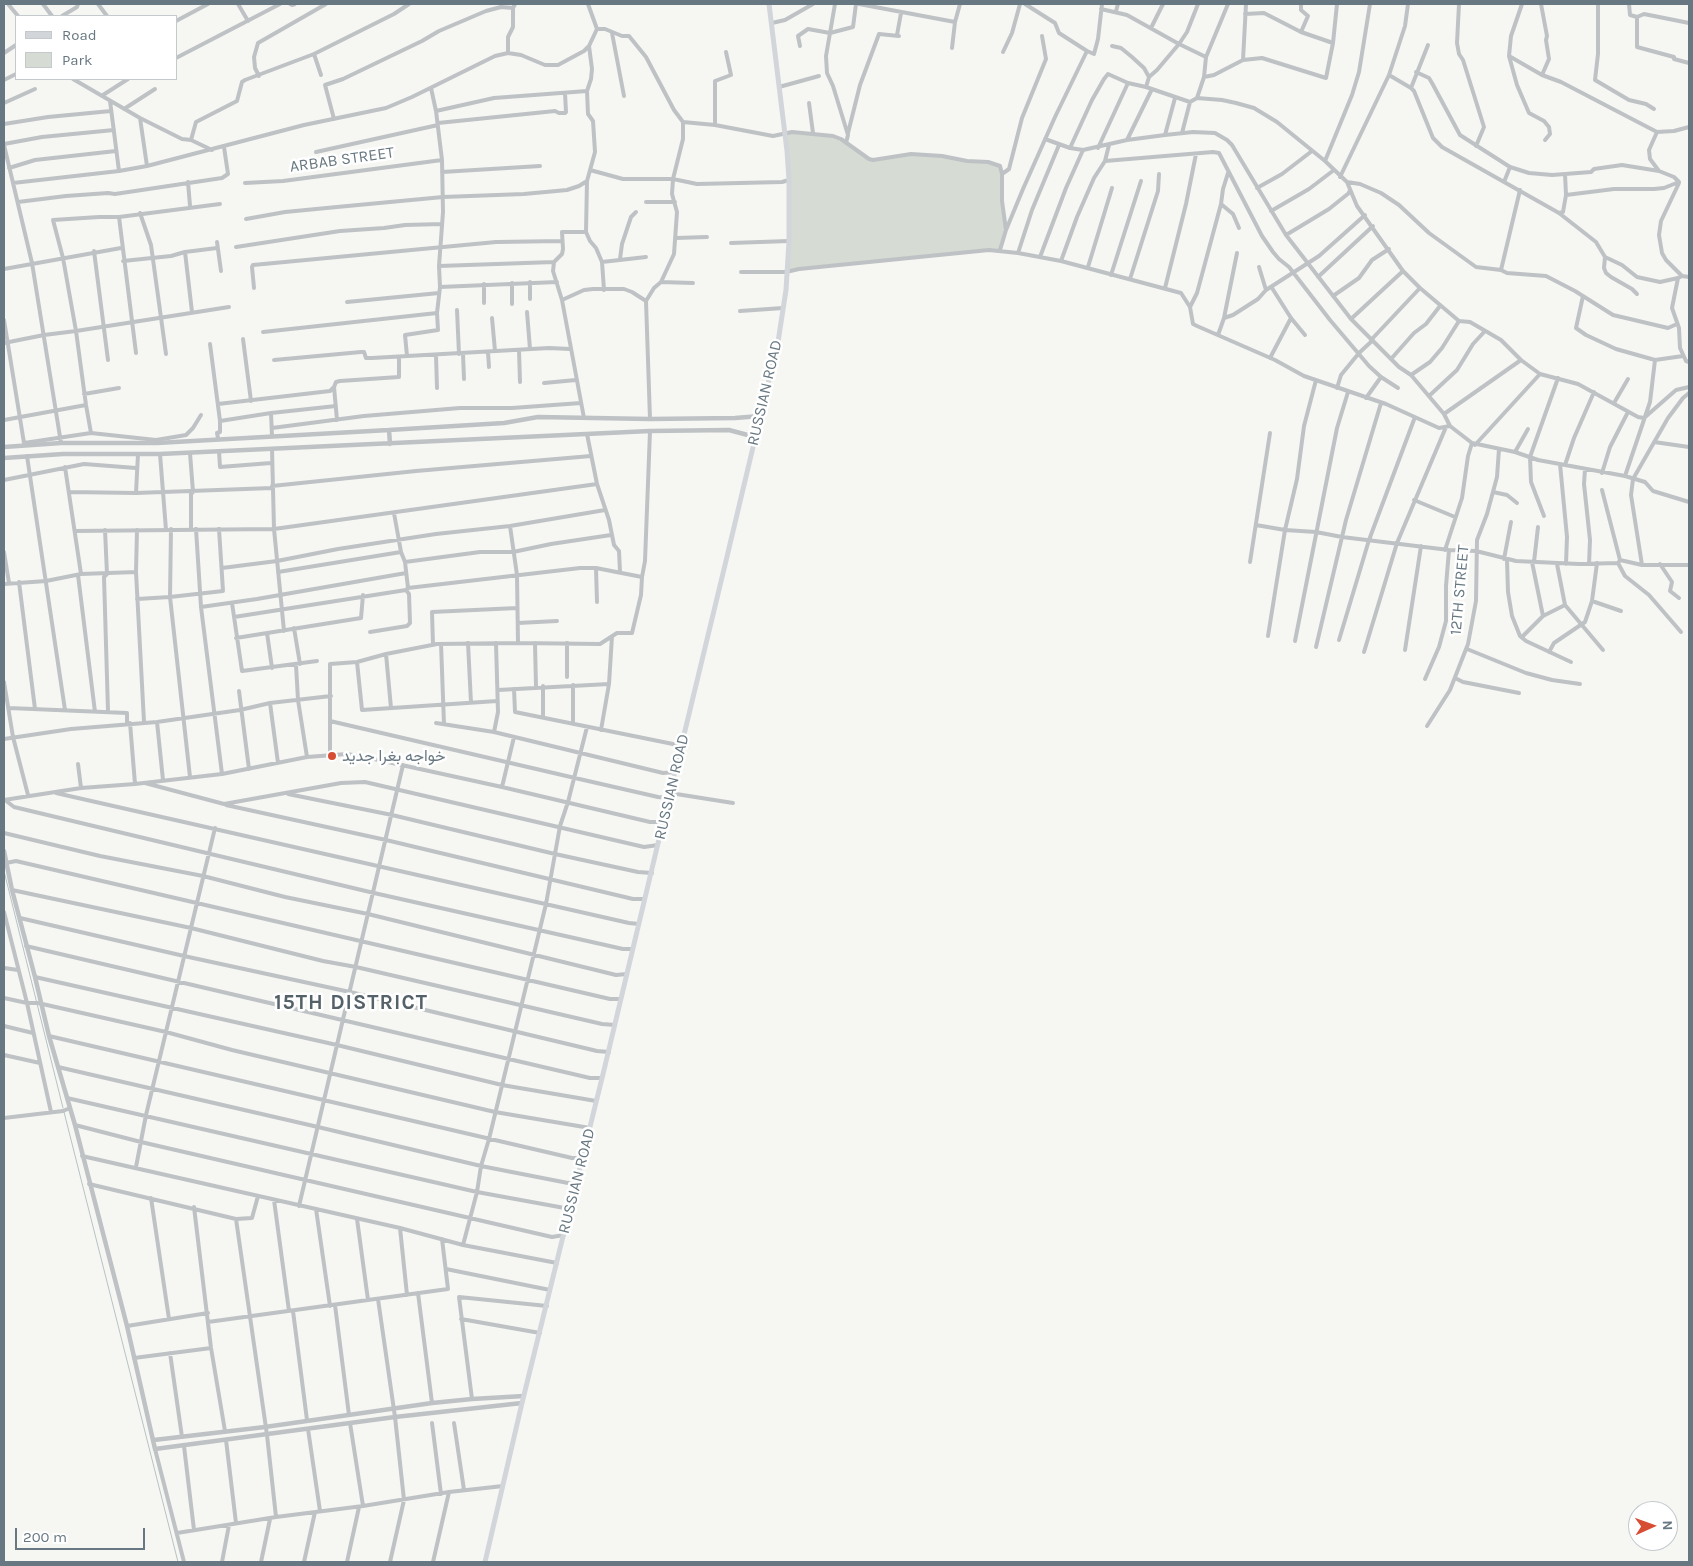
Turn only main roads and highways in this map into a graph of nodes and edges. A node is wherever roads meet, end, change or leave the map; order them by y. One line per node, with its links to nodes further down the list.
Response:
1 (769, 4): 2 (main road, RUSSIAN ROAD)
2 (485, 1562)

